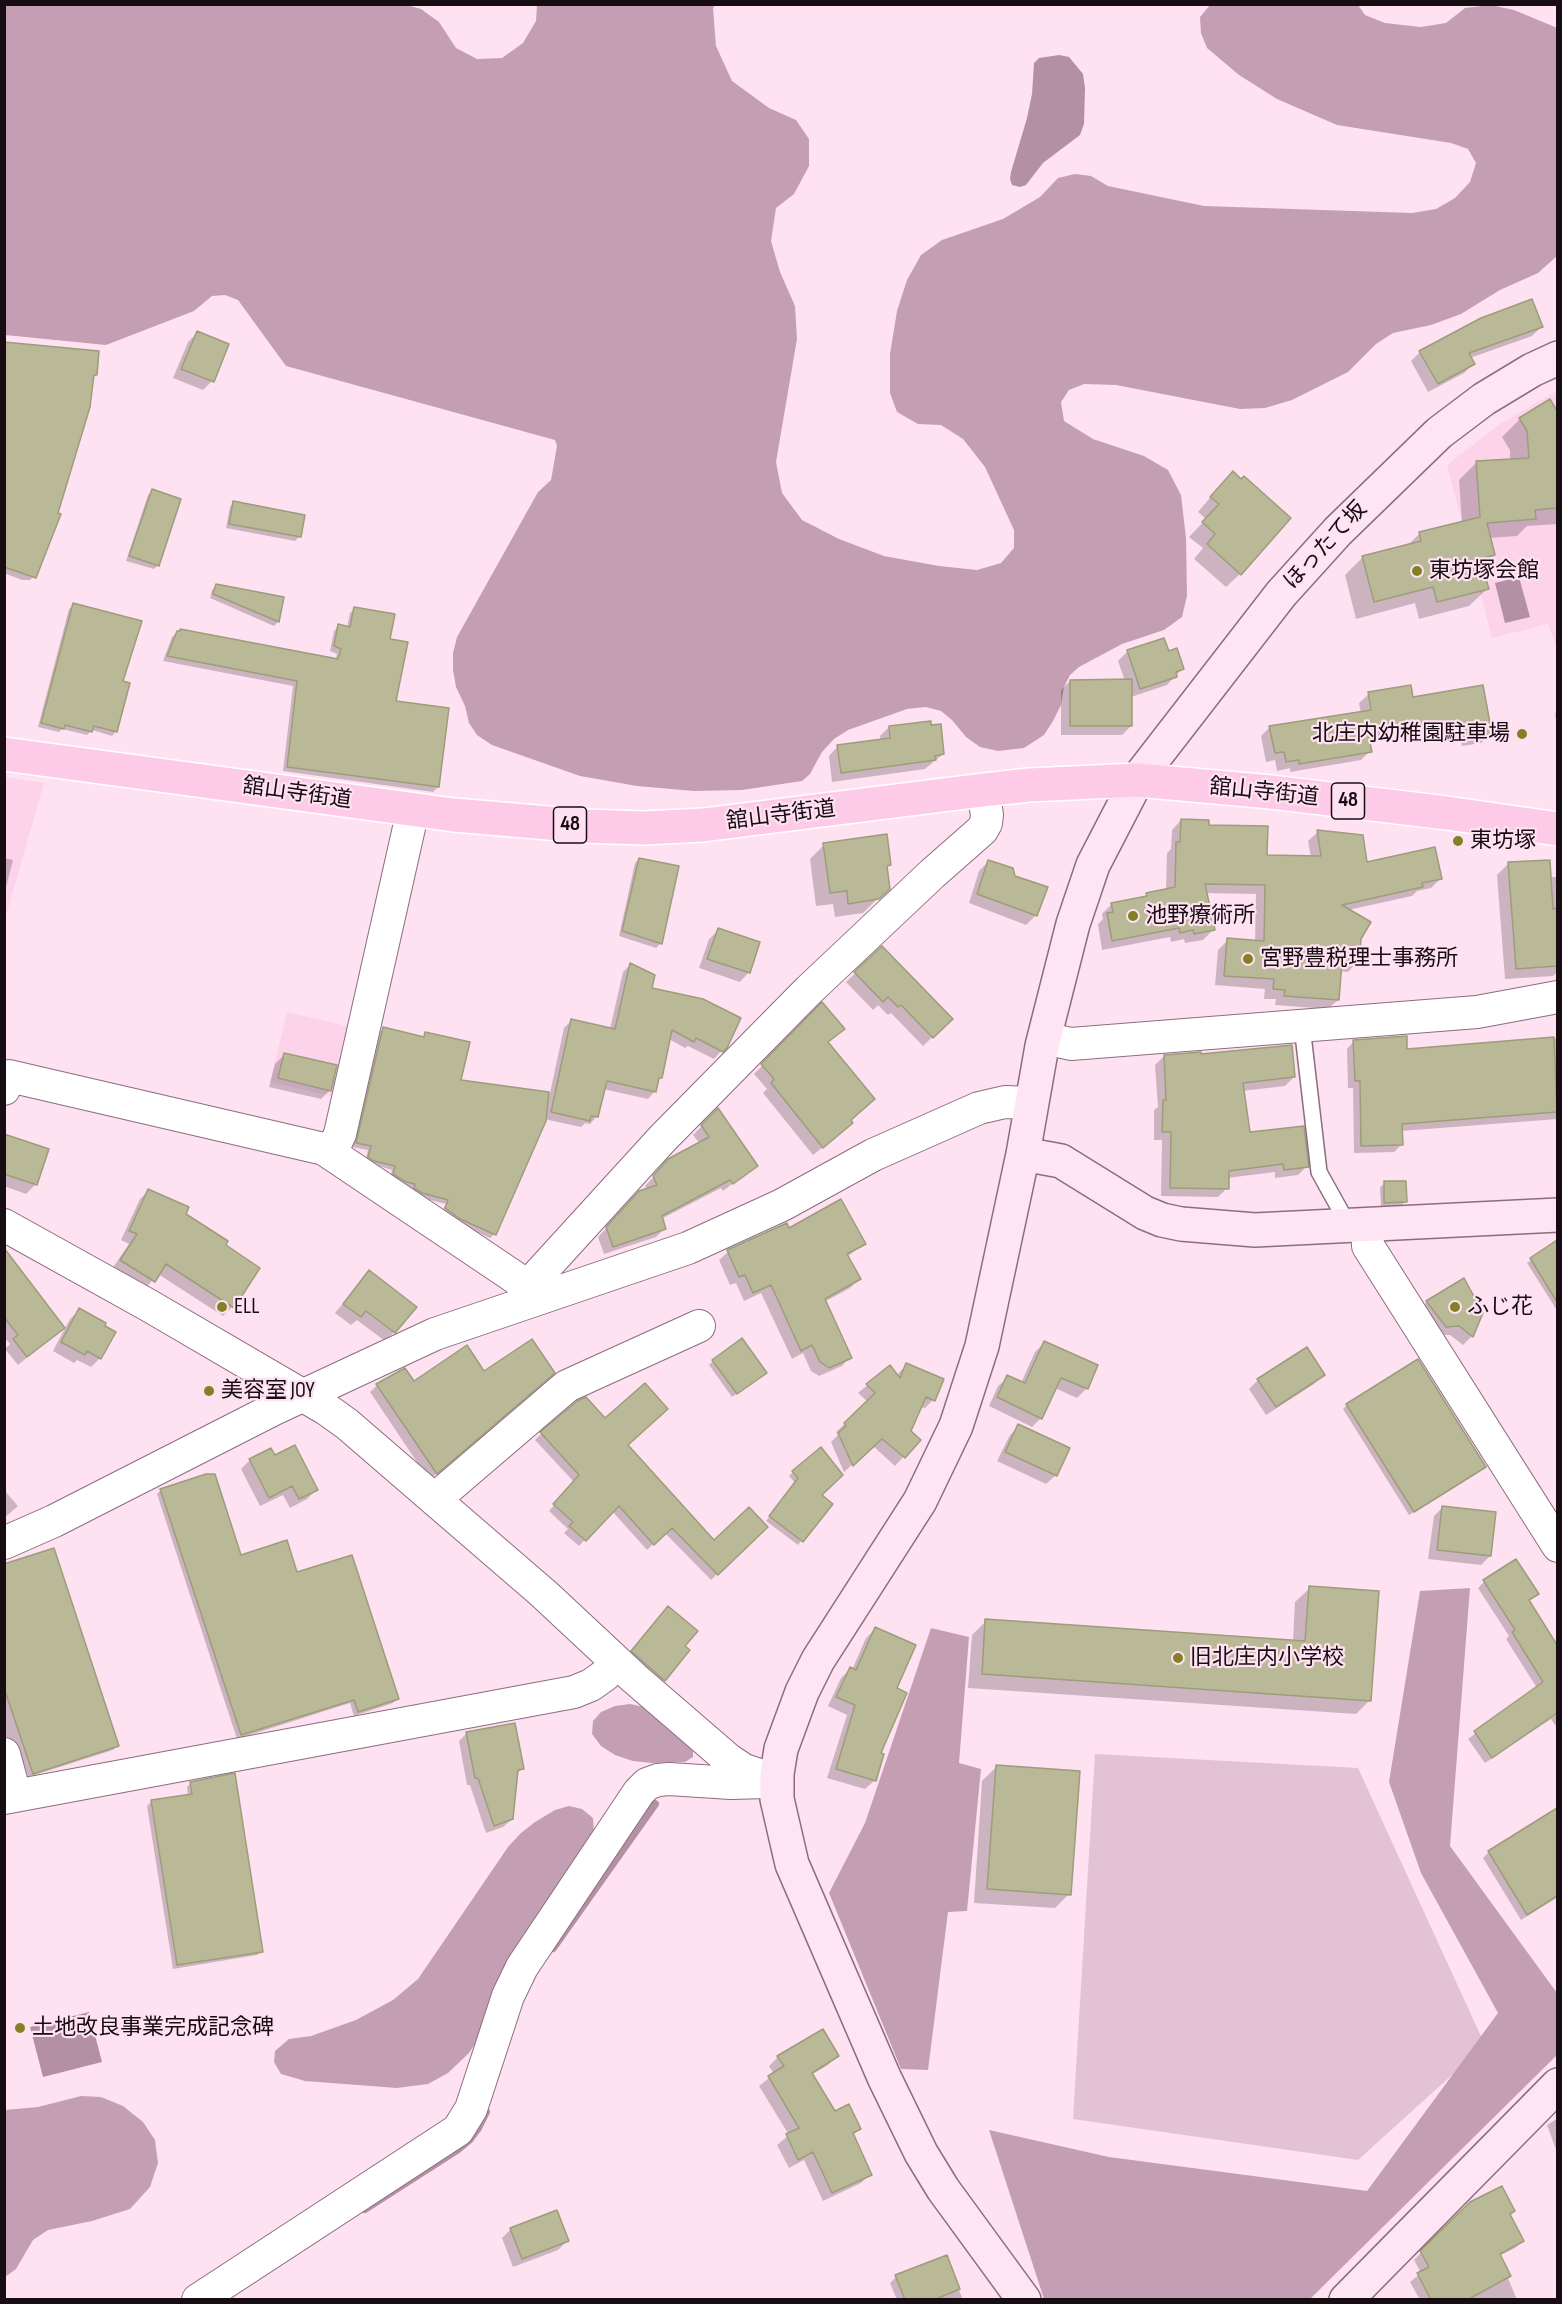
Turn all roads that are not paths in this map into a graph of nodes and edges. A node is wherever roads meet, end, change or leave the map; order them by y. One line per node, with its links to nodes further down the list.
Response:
1 (1556, 353): 3 (street, ほったて坂)
2 (4, 754): 5 (main road, 舘山寺街道 / 48)
3 (1137, 780): 4 (main road, 舘山寺街道 / 48); 6 (main road, 舘山寺街道 / 48); 9 (street, ほったて坂)
4 (983, 790): 5 (main road, 舘山寺街道 / 48); 17 (street)
5 (413, 810): 12 (street)
6 (1557, 829)
7 (1557, 997): 8 (street)
8 (1302, 1026): 9 (street); 15 (lane)
9 (1044, 1038): 11 (street, ほったて坂)
10 (4, 1089): 12 (street)
11 (1032, 1103): 13 (street, ほったて坂); 17 (street)
12 (331, 1153): 17 (street)
13 (1023, 1154): 15 (street); 25 (street, ほったて坂)
14 (1557, 1215): 15 (street)
15 (1358, 1225): 22 (street)
16 (4, 1226): 19 (street)
17 (536, 1291): 19 (street)
18 (699, 1326): 20 (street)
19 (303, 1395): 20 (street); 21 (street)
20 (435, 1499): 23 (street)
21 (4, 1543)
22 (1557, 1546)
23 (617, 1662): 25 (street); 26 (street)
24 (4, 1754): 26 (street)
25 (777, 1781): 28 (street); 29 (street, ほったて坂)
26 (10, 1796)
27 (1557, 2085): 30 (street)
28 (198, 2300)
29 (1024, 2300)
30 (1346, 2300)

